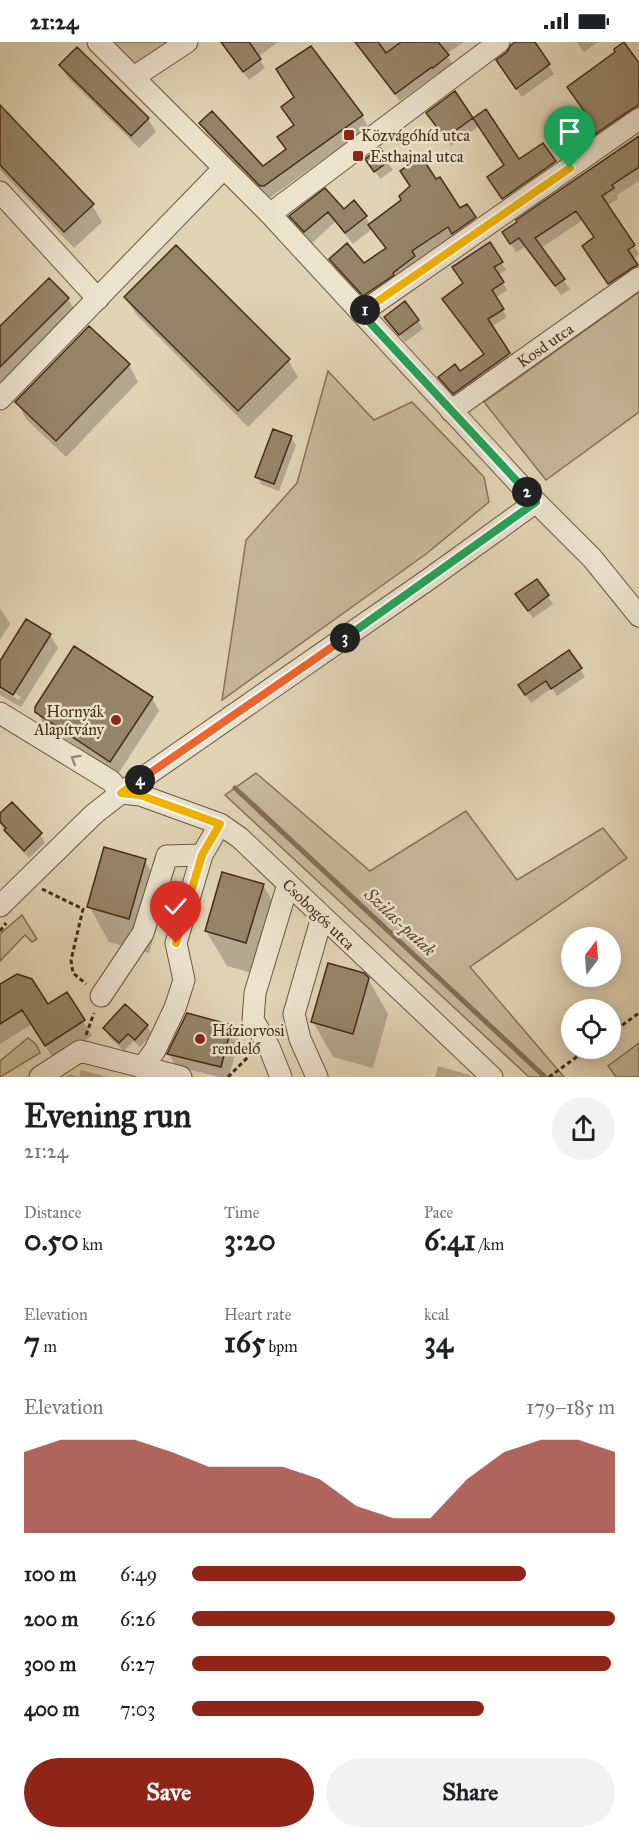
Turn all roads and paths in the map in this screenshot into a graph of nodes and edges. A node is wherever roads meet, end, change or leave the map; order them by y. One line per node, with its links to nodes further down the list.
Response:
1 (98, 42): 4 (street)
2 (187, 42): 4 (street)
3 (499, 42): 8 (street)
4 (134, 77): 6 (street)
5 (639, 119): 11 (street)
6 (224, 168): 8 (street); 10 (street)
7 (0, 192): 10 (street)
8 (270, 214): 11 (street)
9 (639, 279): 13 (street, Kosd utca)
10 (98, 299): 12 (street)
11 (361, 313): 13 (street)
12 (0, 399)
13 (451, 411): 14 (street)
14 (536, 502): 15 (street); 17 (street)
15 (639, 616)
16 (0, 713): 17 (street, one-way to 16)
17 (121, 793): 18 (street, Csobogós utca); 22 (street)
18 (220, 824): 19 (street); 20 (street, Csobogós utca)
19 (202, 855): 24 (street); 25 (street)
20 (288, 884): 23 (street, Csobogós utca); 29 (street)
21 (42, 888): 26 (path)
22 (0, 906)
23 (322, 917): 37 (street); 38 (street, Csobogós utca)
24 (143, 933): 25 (street); 26 (street)
25 (176, 943): 32 (street)
26 (101, 996): 30 (path)
27 (639, 1014): 28 (path)
28 (621, 1026)
29 (266, 1041): 35 (path); 36 (street)
30 (80, 1051): 32 (street); 33 (street)
31 (574, 1059): 39 (path)
32 (151, 1072): 34 (street)
33 (40, 1077)
34 (181, 1077)
35 (228, 1077)
36 (281, 1077)
37 (316, 1077)
38 (492, 1077)
39 (549, 1077)

